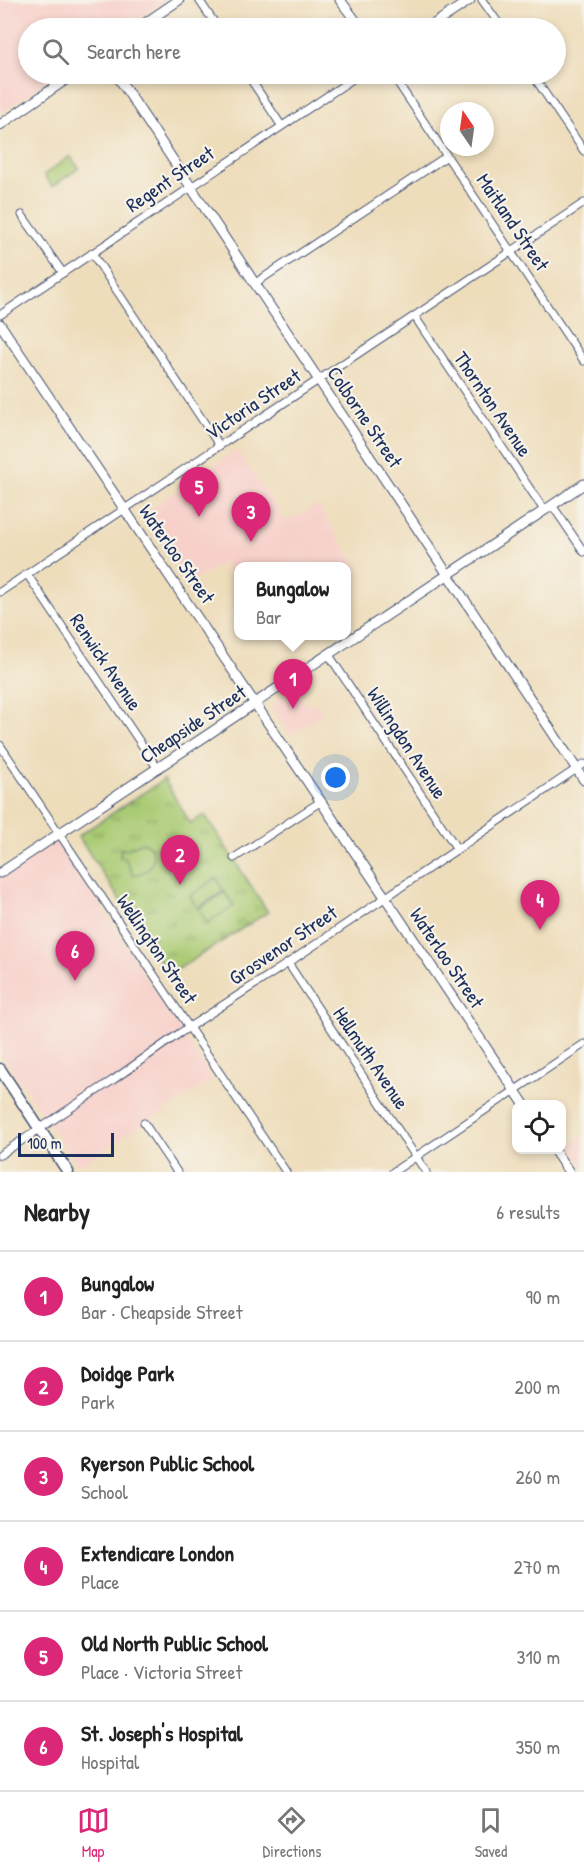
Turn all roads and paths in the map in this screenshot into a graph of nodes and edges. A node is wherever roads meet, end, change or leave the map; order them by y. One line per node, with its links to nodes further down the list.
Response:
1 (179, 0): 6 (street)
2 (199, 0): 7 (street)
3 (340, 0): 8 (street)
4 (482, 0): 10 (street)
5 (463, 2): 9 (street)
6 (153, 18)
7 (211, 18)
8 (354, 18)
9 (441, 18)
10 (495, 18)
11 (59, 84): 17 (street)
12 (123, 84): 22 (street, Colborne Street)
13 (254, 84): 18 (street)
14 (345, 84): 18 (street, Regent Street)
15 (399, 84): 19 (street, Maitland Street)
16 (539, 84): 20 (street)
17 (0, 125)
18 (281, 125): 22 (street, Regent Street)
19 (440, 146)
20 (584, 151)
21 (447, 156): 25 (street, Maitland Street); 28 (street)
22 (191, 187): 26 (street, Regent Street); 28 (street, Colborne Street)
23 (584, 203): 25 (street, Victoria Street)
24 (22, 214): 27 (street)
25 (511, 252): 30 (street, Victoria Street); 32 (street, Maitland Street)
26 (92, 253): 27 (street, Regent Street); 34 (street)
27 (63, 273): 29 (street, Regent Street)
28 (254, 284): 33 (street, Colborne Street)
29 (0, 315)
30 (415, 316): 33 (street, Victoria Street); 36 (street, Thornton Avenue)
31 (0, 324): 37 (street, Waterloo Street)
32 (584, 361)
33 (319, 380): 34 (street, Victoria Street); 40 (street, Colborne Street)
34 (219, 445): 37 (street, Victoria Street)
35 (584, 484): 36 (street, Cheapside Street)
36 (548, 507): 38 (street, Thornton Avenue); 40 (street, Cheapside Street)
37 (124, 510): 39 (street, Victoria Street); 43 (street, Waterloo Street)
38 (584, 552)
39 (27, 574): 41 (street, Victoria Street); 46 (street, Renwick Avenue)
40 (447, 575): 42 (street, Cheapside Street); 45 (street, Colborne Street)
41 (0, 592)
42 (329, 655): 43 (street, Cheapside Street); 50 (street, Willingdon Avenue)
43 (255, 703): 46 (street, Cheapside Street); 48 (street, Waterloo Street)
44 (0, 745): 49 (street, Wellington Street)
45 (580, 766): 47 (street, Colborne Street); 50 (street, Grosvenor Street)
46 (158, 769): 49 (street, Cheapside Street)
47 (584, 780)
48 (320, 802): 51 (street); 53 (street, Waterloo Street)
49 (59, 834): 52 (street, Cheapside Street); 55 (street, Wellington Street)
50 (457, 849): 53 (street, Grosvenor Street)
51 (234, 858)
52 (0, 873)
53 (384, 897): 54 (street, Grosvenor Street); 58 (street, Waterloo Street)
54 (288, 963): 55 (street, Grosvenor Street); 64 (street, Hellmuth Avenue)
55 (189, 1027): 61 (street, Grosvenor Street); 67 (street, Wellington Street)
56 (584, 1044): 58 (street)
57 (0, 1070): 61 (main road)
58 (514, 1090): 59 (street, Waterloo Street); 64 (street)
59 (521, 1100)
60 (144, 1123): 66 (street)
61 (40, 1129): 63 (street, Grosvenor Street); 65 (main road)
62 (557, 1154): 70 (street)
63 (0, 1155)
64 (416, 1156): 68 (street); 69 (street, Hellmuth Avenue)
65 (68, 1172)
66 (177, 1172)
67 (286, 1172)
68 (393, 1172)
69 (426, 1172)
70 (569, 1172)

